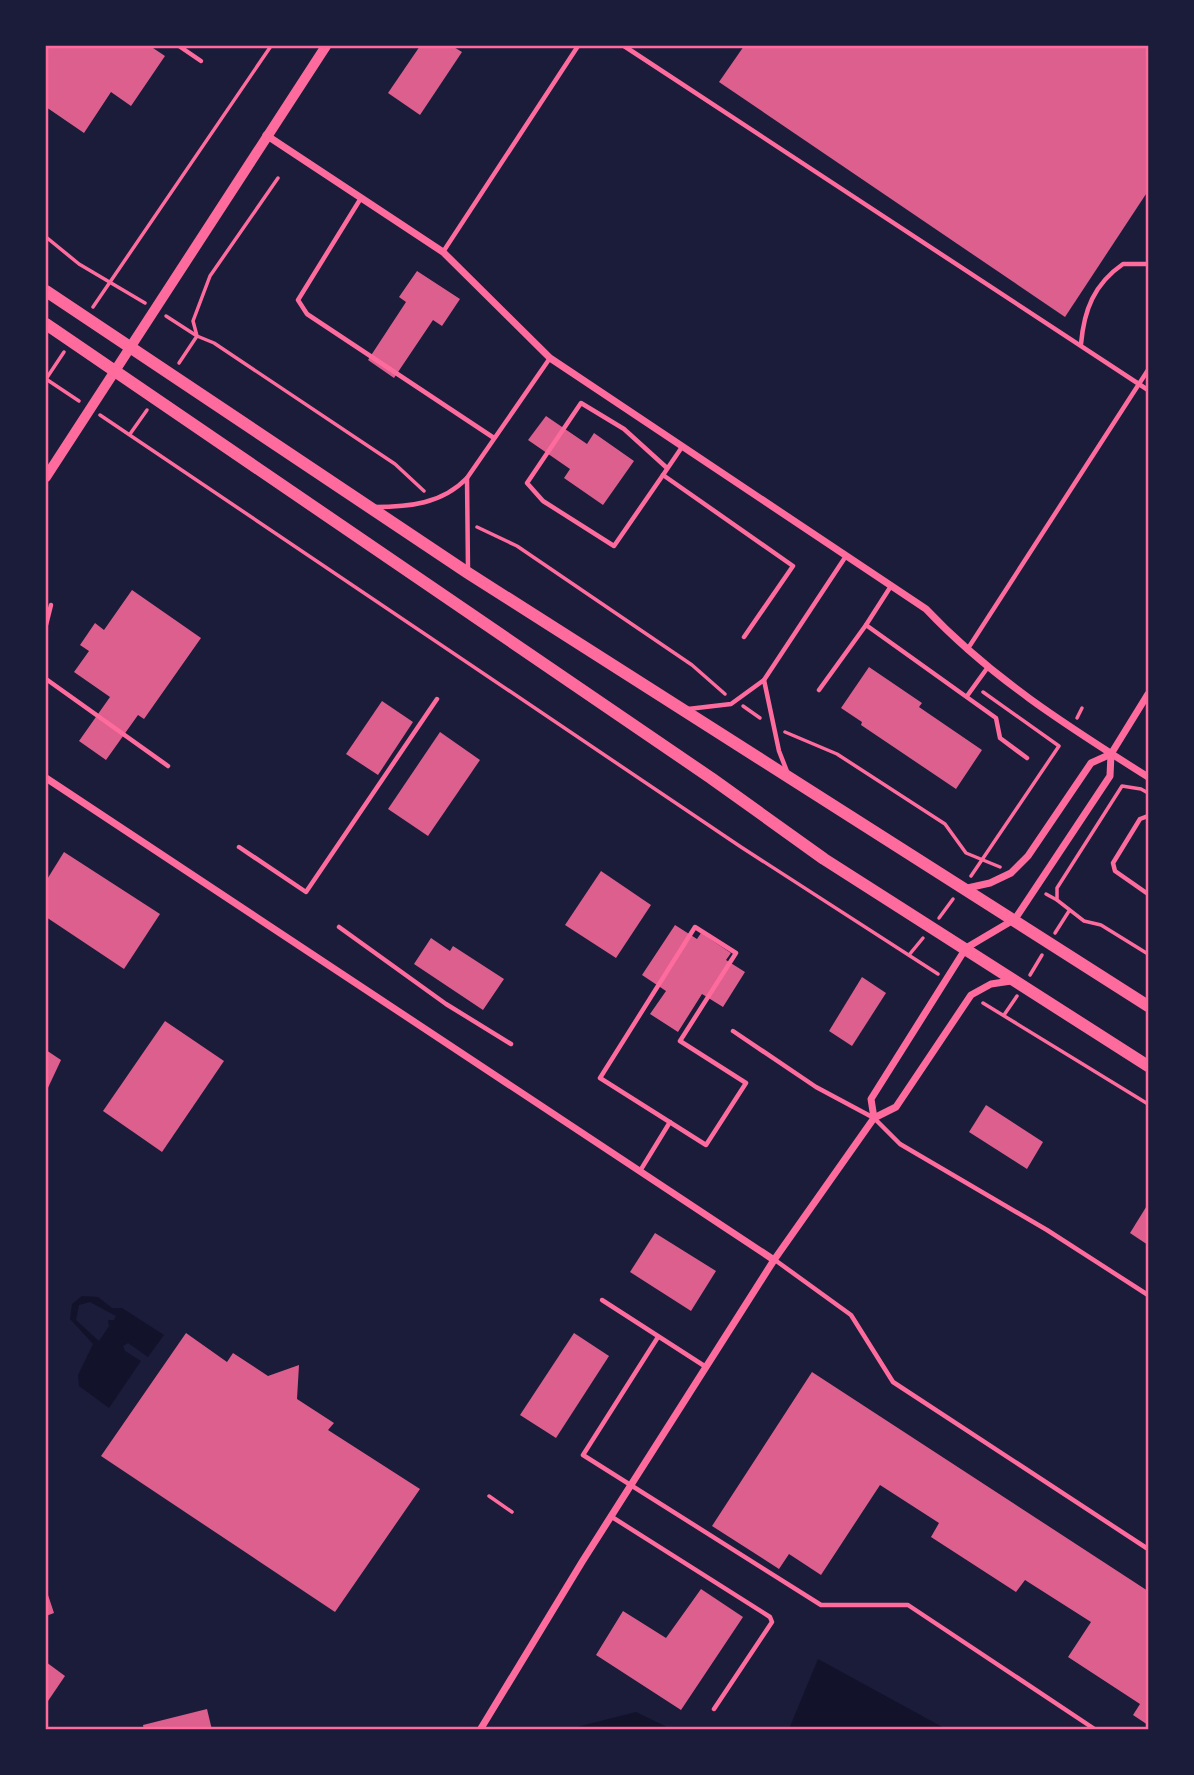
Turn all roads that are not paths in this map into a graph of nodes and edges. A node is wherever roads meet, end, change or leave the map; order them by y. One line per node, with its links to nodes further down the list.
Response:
1 (178, 46): 5 (lane)
2 (326, 46): 6 (street)
3 (578, 46): 8 (lane)
4 (624, 46): 12 (lane)
5 (201, 61)
6 (265, 134): 7 (street); 13 (street)
7 (361, 198): 8 (street); 19 (lane)
8 (443, 252): 14 (street)
9 (1149, 264): 12 (lane)
10 (46, 291): 13 (main road)
11 (46, 324): 16 (main road)
12 (1081, 345): 17 (lane)
13 (129, 348): 16 (street); 25 (main road)
14 (550, 358): 19 (lane); 20 (street)
15 (1149, 370): 17 (lane)
16 (114, 372): 23 (street); 54 (main road)
17 (1140, 384): 18 (lane); 33 (lane)
18 (1149, 390)
19 (494, 438): 24 (lane)
20 (682, 447): 21 (lane); 26 (street)
21 (667, 468): 22 (lane); 22 (lane)
22 (663, 475): 32 (lane)
23 (46, 477)
24 (467, 478): 25 (lane); 27 (lane)
25 (365, 507): 27 (main road)
26 (846, 556): 28 (street); 36 (lane)
27 (468, 573): 41 (main road)
28 (891, 586): 31 (lane); 33 (street)
29 (51, 605): 30 (lane)
30 (46, 625)
31 (866, 625): 37 (lane); 39 (lane)
32 (744, 637)
33 (966, 651): 34 (street)
34 (988, 667): 39 (lane); 42 (street)
35 (46, 679): 44 (lane)
36 (764, 680): 41 (lane); 47 (lane)
37 (819, 691)
38 (1149, 694): 42 (street)
39 (967, 696): 43 (lane)
40 (437, 699): 49 (lane)
41 (683, 709): 47 (main road)
42 (1111, 754): 45 (street); 50 (street); 52 (street)
43 (1027, 758)
44 (168, 766)
45 (1149, 777)
46 (46, 778): 62 (street)
47 (790, 778): 50 (main road)
48 (1149, 816): 51 (lane)
49 (239, 847)
50 (961, 889): 52 (main road)
51 (1148, 891)
52 (1015, 919): 54 (street); 56 (main road)
53 (339, 927): 58 (lane)
54 (965, 948): 55 (main road); 60 (street)
55 (1021, 983): 59 (main road); 60 (street)
56 (1149, 1006)
57 (733, 1031): 60 (lane)
58 (512, 1044)
59 (1149, 1066)
60 (874, 1118): 63 (street); 64 (lane)
61 (670, 1122): 61 (lane); 62 (lane)
62 (640, 1172): 63 (street)
63 (774, 1260): 67 (street); 70 (lane)
64 (1149, 1295)
65 (602, 1300): 66 (lane)
66 (658, 1337): 67 (lane); 68 (lane)
67 (706, 1367): 68 (street)
68 (630, 1486): 69 (street); 73 (lane)
69 (611, 1516): 71 (lane); 72 (street)
70 (1149, 1549)
71 (714, 1709)
72 (480, 1730)
73 (1096, 1730)

